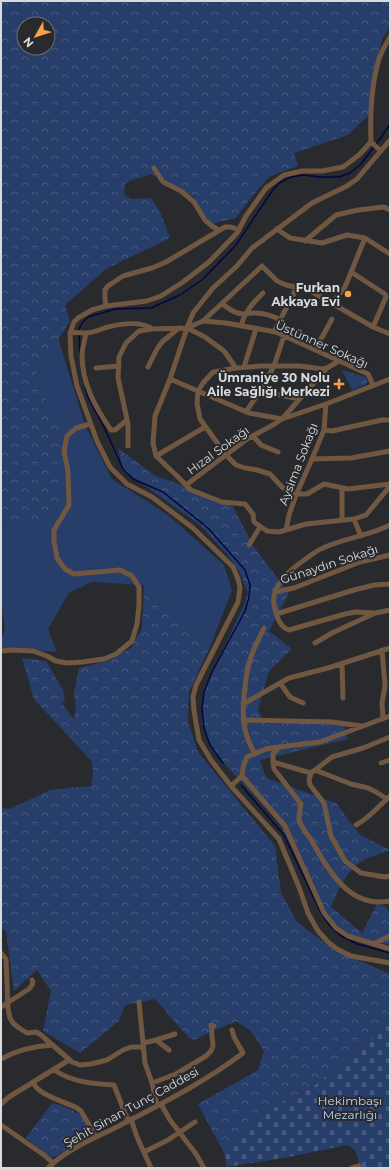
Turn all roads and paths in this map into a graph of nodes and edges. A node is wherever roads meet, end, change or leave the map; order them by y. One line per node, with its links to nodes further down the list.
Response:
1 (390, 37): 3 (street)
2 (390, 140): 3 (street)
3 (375, 146): 7 (street); 9 (street)
4 (154, 168): 8 (street)
5 (390, 202): 6 (street)
6 (389, 209): 11 (street)
7 (277, 229): 11 (street); 26 (street)
8 (219, 230): 9 (street); 18 (street)
9 (239, 230): 18 (street)
10 (365, 238): 11 (street); 12 (street); 13 (street)
11 (305, 241)
12 (390, 254)
13 (351, 272): 16 (street); 24 (street)
14 (297, 287): 16 (street); 17 (street); 21 (street)
15 (263, 293): 19 (street)
16 (332, 303): 24 (street)
17 (222, 304): 19 (street); 22 (street)
18 (106, 306): 29 (street)
19 (245, 314): 21 (street); 23 (street)
20 (332, 319): 34 (street)
21 (280, 320): 30 (street)
22 (203, 321): 23 (street, Üstünner Sokağı); 26 (street, Üstünner Sokağı)
23 (241, 326): 28 (street, Üstünner Sokağı)
24 (373, 327): 32 (street)
25 (179, 328): 26 (street); 27 (street); 38 (street)
26 (187, 328): 41 (street); 43 (street)
27 (152, 329): 31 (street); 36 (street)
28 (256, 329): 30 (street, Üstünner Sokağı); 39 (street)
29 (73, 332): 31 (street); 54 (street)
30 (274, 332): 33 (street, Üstünner Sokağı)
31 (84, 333): 52 (street)
32 (390, 334)
33 (284, 336): 34 (street, Üstünner Sokağı); 37 (street)
34 (315, 350): 35 (street, Üstünner Sokağı)
35 (339, 361): 42 (street); 45 (street, Üstünner Sokağı)
36 (119, 366): 40 (street); 52 (street)
37 (274, 366): 39 (street); 42 (street); 47 (street)
38 (148, 367)
39 (244, 367): 41 (street)
40 (96, 368)
41 (236, 368): 46 (street)
42 (327, 368): 48 (street)
43 (170, 379): 46 (street); 62 (street)
44 (390, 379): 45 (street)
45 (373, 385): 49 (street)
46 (198, 391): 50 (street); 55 (street)
47 (260, 391): 48 (street); 50 (street)
48 (300, 399): 51 (street)
49 (326, 404): 51 (street); 56 (street, Aysima Sokağı)
50 (246, 412): 51 (street)
51 (282, 419): 57 (street, Hızal Sokağı)
52 (127, 420): 58 (street)
53 (390, 420): 56 (street)
54 (90, 424): 85 (street); 103 (street)
55 (205, 427): 61 (street); 62 (street)
56 (324, 430): 63 (street, Aysima Sokağı)
57 (253, 436): 60 (street); 61 (street, Hızal Sokağı)
58 (128, 446)
59 (390, 451): 63 (street)
60 (278, 452)
61 (226, 455): 64 (street, Hızal Sokağı); 67 (street)
62 (156, 456): 64 (street)
63 (312, 459): 67 (street, Aysima Sokağı)
64 (186, 485): 71 (street)
65 (390, 485): 66 (street); 68 (street)
66 (342, 489): 67 (street); 69 (street)
67 (296, 495): 72 (street, Aysima Sokağı)
68 (354, 519): 69 (street); 73 (street)
69 (342, 520): 72 (street)
70 (390, 526): 73 (street)
71 (260, 527): 72 (street); 74 (street)
72 (286, 530)
73 (361, 536): 77 (street)
74 (249, 545)
75 (390, 555): 77 (street, Günaydın Sokağı)
76 (390, 584): 80 (street)
77 (275, 592): 80 (street)
78 (390, 610): 79 (street)
79 (376, 613): 80 (street); 82 (street)
80 (276, 614)
81 (264, 628): 90 (street)
82 (315, 642)
83 (390, 648): 84 (street)
84 (382, 650): 86 (street); 92 (street)
85 (1, 651)
86 (342, 663): 87 (street); 88 (street)
87 (280, 683): 89 (street); 90 (street)
88 (343, 698)
89 (303, 703)
90 (243, 704): 93 (street)
91 (390, 716): 92 (street)
92 (383, 719): 94 (street)
93 (243, 720): 94 (street); 97 (street)
94 (363, 726): 96 (street)
95 (390, 737): 101 (street)
96 (279, 747): 97 (street); 99 (street)
97 (255, 754): 102 (street)
98 (390, 760): 100 (street)
99 (272, 762): 101 (street); 107 (street)
100 (381, 763)
101 (313, 772): 104 (street); 106 (street)
102 (242, 776): 103 (street); 109 (street)
103 (231, 786): 112 (street)
104 (388, 798): 105 (street)
105 (356, 825)
106 (390, 876)
107 (390, 901)
108 (390, 936): 109 (street)
109 (373, 944): 110 (street)
110 (390, 948)
111 (1, 953): 115 (street)
112 (390, 963)
113 (32, 980): 115 (street)
114 (139, 1002): 122 (street)
115 (8, 1003): 116 (street); 121 (street)
116 (1, 1007)
117 (214, 1026): 128 (street)
118 (232, 1030): 130 (street, Şehit Sinan Tunç Caddesi)
119 (175, 1034): 120 (street)
120 (156, 1040): 122 (street); 123 (street)
121 (53, 1045): 124 (street); 125 (street)
122 (143, 1045): 125 (street); 128 (street)
123 (169, 1050)
124 (1, 1059)
125 (69, 1060): 126 (street)
126 (54, 1070): 127 (street); 131 (street)
127 (33, 1082): 129 (street); 135 (street)
128 (152, 1083): 130 (street)
129 (1, 1104)
130 (159, 1104): 131 (street, Şehit Sinan Tunç Caddesi); 134 (street)
131 (130, 1120): 135 (street, Şehit Sinan Tunç Caddesi); 136 (street)
132 (195, 1122): 134 (street)
133 (1, 1125): 137 (street)
134 (180, 1132): 136 (street); 140 (street)
135 (96, 1138): 137 (street, Şehit Sinan Tunç Caddesi)
136 (144, 1152): 139 (street)
137 (51, 1166)
138 (359, 1166): 141 (street)
139 (151, 1168)
140 (204, 1168)
141 (352, 1168)

